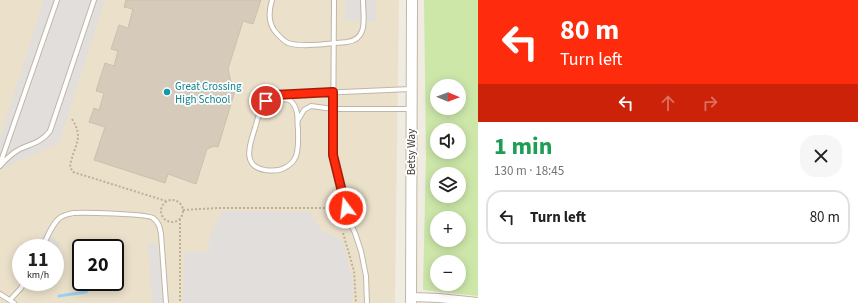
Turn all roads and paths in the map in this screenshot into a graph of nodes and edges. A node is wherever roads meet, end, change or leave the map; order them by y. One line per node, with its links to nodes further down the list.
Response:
1 (57, 0): 15 (lane)
2 (94, 0): 15 (lane)
3 (272, 0): 7 (lane)
4 (334, 0): 7 (lane)
5 (363, 0): 7 (lane)
6 (412, 0): 8 (street, Betsy Way)
7 (334, 43): 9 (lane)
8 (412, 89): 9 (lane); 11 (street, Betsy Way)
9 (333, 92): 10 (lane); 12 (lane)
10 (332, 109): 11 (lane); 14 (lane); 30 (lane)
11 (411, 109): 24 (street, Betsy Way)
12 (259, 116): 14 (lane); 14 (lane)
13 (72, 119): 16 (path)
14 (298, 122)
15 (0, 165)
16 (166, 202): 17 (path); 19 (path)
17 (183, 210): 18 (path); 19 (path)
18 (339, 215)
19 (180, 218): 28 (path)
20 (344, 233): 29 (path)
21 (46, 239): 27 (lane)
22 (19, 291): 25 (lane)
23 (0, 294): 25 (lane)
24 (411, 300): 26 (street)
25 (12, 302)
26 (478, 302)
27 (166, 303)
28 (180, 303)
29 (356, 303)
30 (367, 303)

